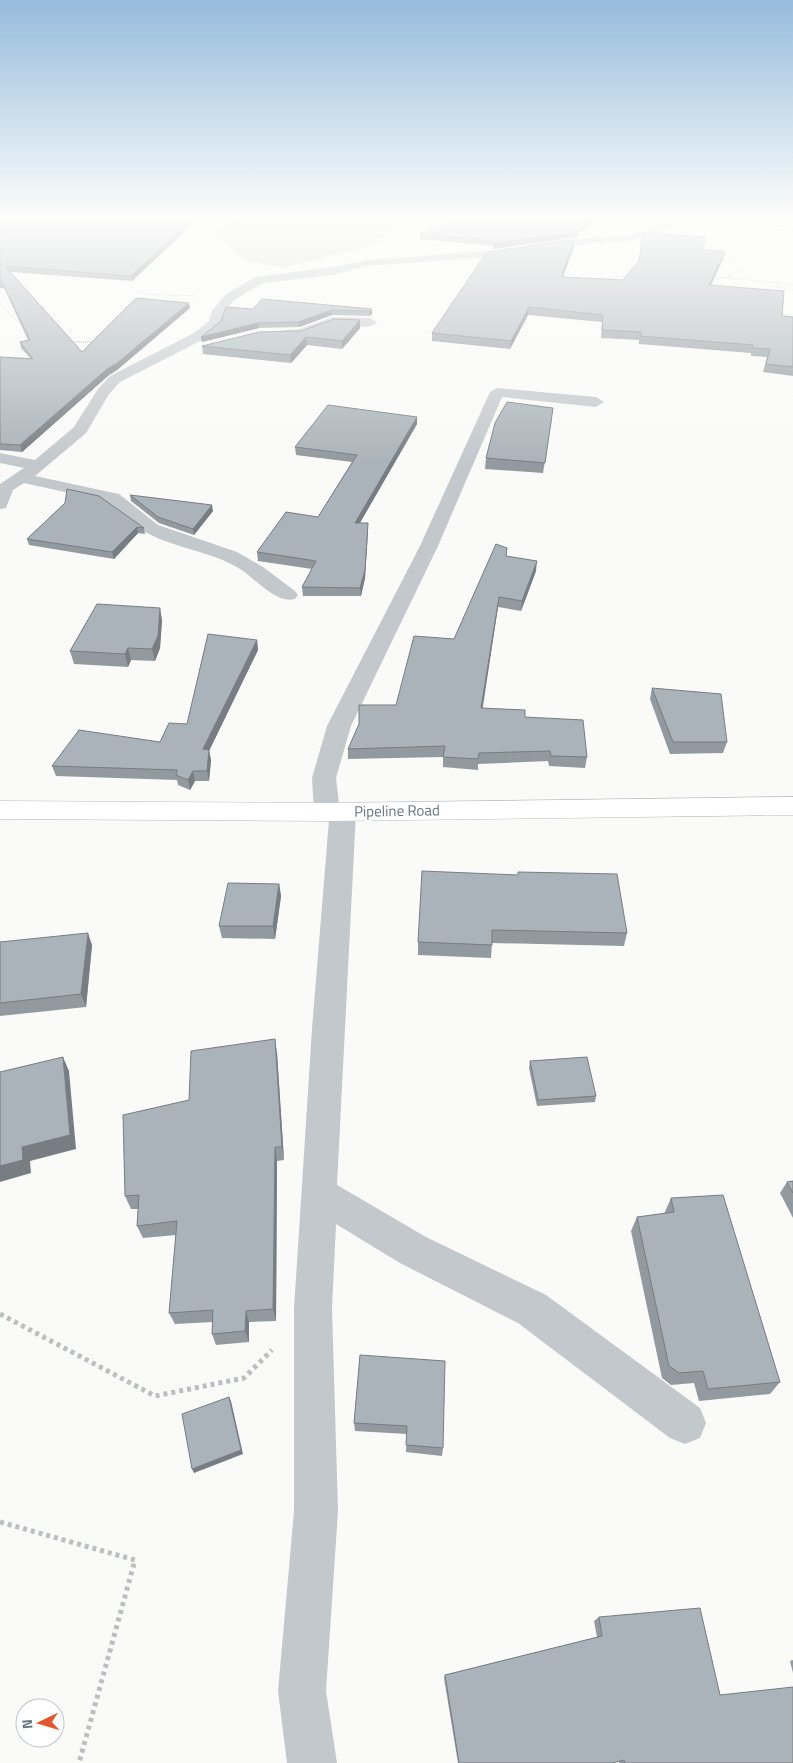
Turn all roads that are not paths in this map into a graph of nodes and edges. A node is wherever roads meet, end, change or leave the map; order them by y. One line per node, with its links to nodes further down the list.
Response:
1 (228, 299): 5 (street)
2 (370, 322): 3 (street)
3 (276, 334)
4 (207, 347): 5 (street)
5 (154, 359): 8 (street)
6 (596, 402): 14 (street)
7 (0, 458): 8 (street)
8 (38, 466): 9 (street)
9 (22, 477): 10 (street); 11 (street)
10 (0, 504)
11 (288, 595)
12 (793, 806): 14 (street, Pipeline Road)
13 (0, 810): 14 (street, Pipeline Road)
14 (335, 812): 15 (street)
15 (319, 1194): 16 (street); 17 (street)
16 (685, 1423)
17 (312, 1763)

